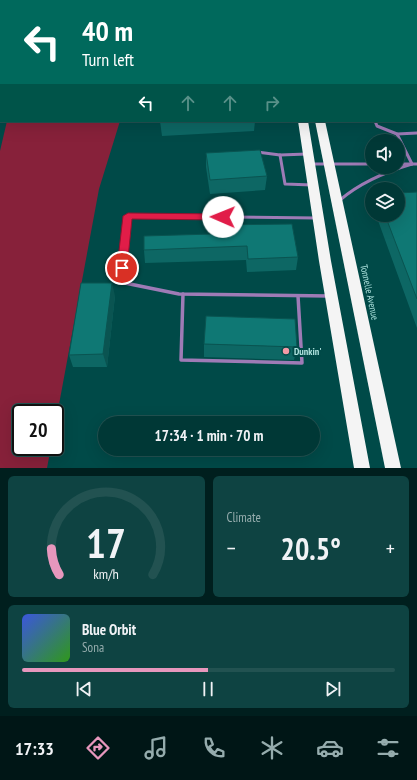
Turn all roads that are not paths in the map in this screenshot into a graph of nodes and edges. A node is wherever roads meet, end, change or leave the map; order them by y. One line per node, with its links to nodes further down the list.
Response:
1 (303, 122): 9 (highway)
2 (320, 122): 10 (highway, Tonnelle Avenue)
3 (375, 122): 5 (lane)
4 (417, 133): 5 (lane)
5 (398, 134)
6 (405, 149): 13 (lane)
7 (250, 152): 8 (lane)
8 (280, 155): 9 (lane); 15 (lane)
9 (309, 159): 10 (lane); 15 (highway)
10 (330, 164): 11 (lane); 16 (highway, Tonnelle Avenue)
11 (365, 164)
12 (405, 164): 13 (lane)
13 (412, 164): 14 (lane); 16 (lane)
14 (417, 164)
15 (313, 185): 17 (highway)
16 (337, 203): 22 (highway, Tonnelle Avenue)
17 (318, 218): 18 (lane); 20 (highway)
18 (183, 294): 19 (lane); 19 (lane)
19 (298, 296): 20 (lane)
20 (332, 296): 21 (highway)
21 (362, 468)
22 (393, 468)

